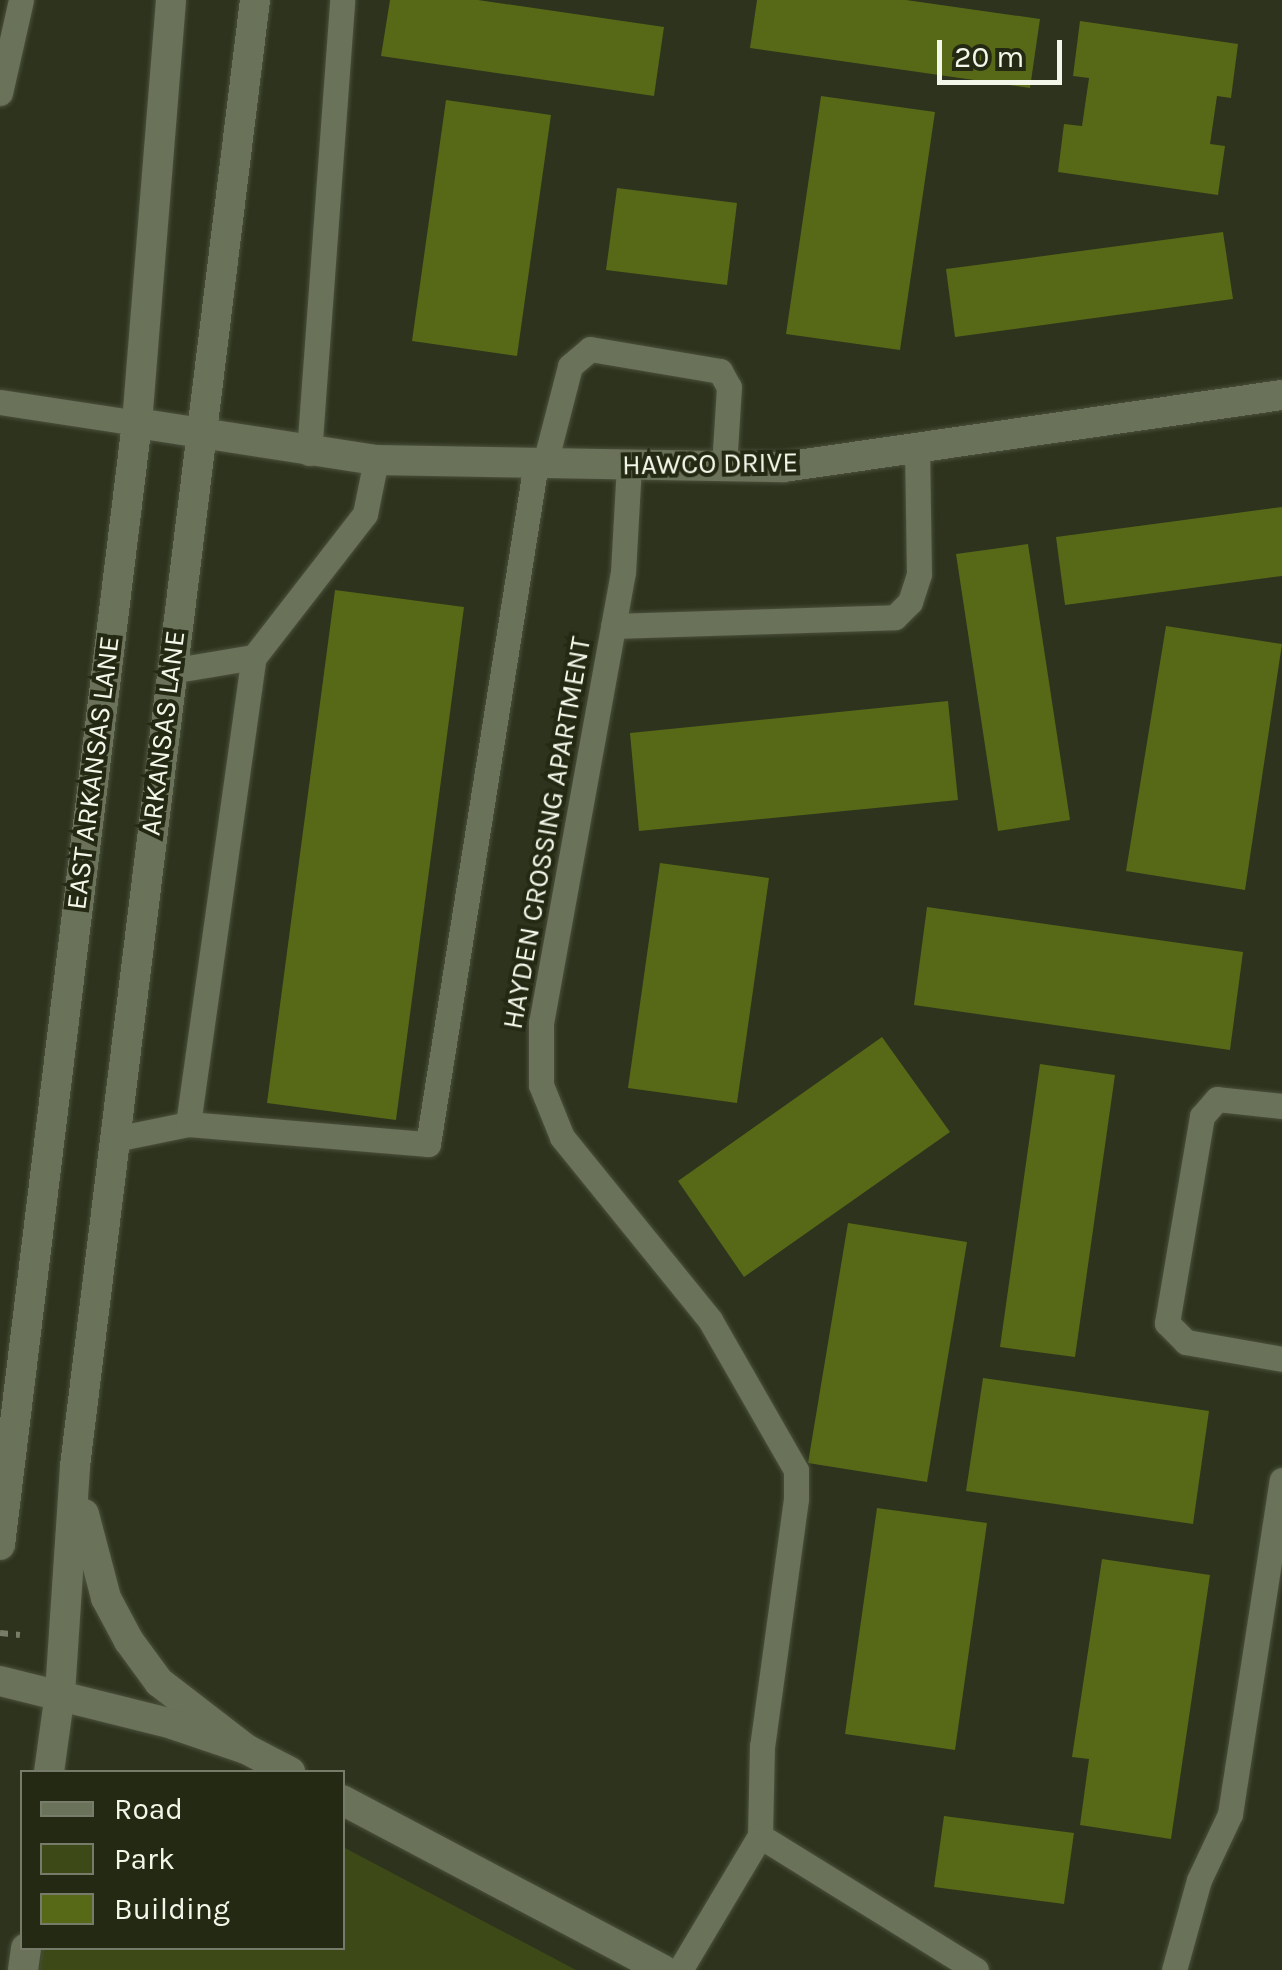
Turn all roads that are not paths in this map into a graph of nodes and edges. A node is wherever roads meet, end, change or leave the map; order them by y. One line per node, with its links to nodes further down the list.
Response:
1 (21, 0): 5 (lane)
2 (171, 0): 8 (main road, EAST ARKANSAS LANE)
3 (255, 0): 9 (main road, ARKANSAS LANE)
4 (342, 0): 11 (lane)
5 (0, 93)
6 (1282, 396): 10 (main road, HAWCO DRIVE)
7 (0, 402): 8 (lane)
8 (137, 423): 9 (main road, HAWCO DRIVE); 23 (main road, EAST ARKANSAS LANE)
9 (198, 432): 11 (main road, HAWCO DRIVE); 18 (main road, ARKANSAS LANE)
10 (917, 447): 15 (main road, HAWCO DRIVE); 16 (lane)
11 (309, 452): 12 (main road, HAWCO DRIVE)
12 (376, 460): 13 (main road, HAWCO DRIVE); 17 (lane)
13 (541, 463): 14 (main road, HAWCO DRIVE); 15 (lane); 20 (lane)
14 (629, 465): 15 (main road, HAWCO DRIVE); 16 (lane, HAYDEN CROSSING APARTMENT)
15 (724, 466)
16 (613, 626): 34 (lane, HAYDEN CROSSING APARTMENT)
17 (254, 657): 18 (lane); 20 (lane)
18 (170, 671): 21 (main road, ARKANSAS LANE)
19 (1282, 1106): 22 (lane)
20 (188, 1124): 21 (lane)
21 (116, 1139): 24 (main road, ARKANSAS LANE)
22 (1282, 1360)
23 (12, 1426): 25 (main road); 27 (main road, EAST ARKANSAS LANE)
24 (75, 1466): 29 (main road); 30 (main road)
25 (0, 1472)
26 (1282, 1480): 38 (lane)
27 (0, 1545)
28 (0, 1681): 29 (main road)
29 (60, 1693): 30 (main road); 31 (main road)
30 (246, 1749): 32 (main road)
31 (50, 1770)
32 (286, 1770)
33 (345, 1802): 35 (main road)
34 (760, 1836): 36 (lane); 37 (lane)
35 (663, 1970)
36 (680, 1970)
37 (976, 1970)
38 (1174, 1970)

